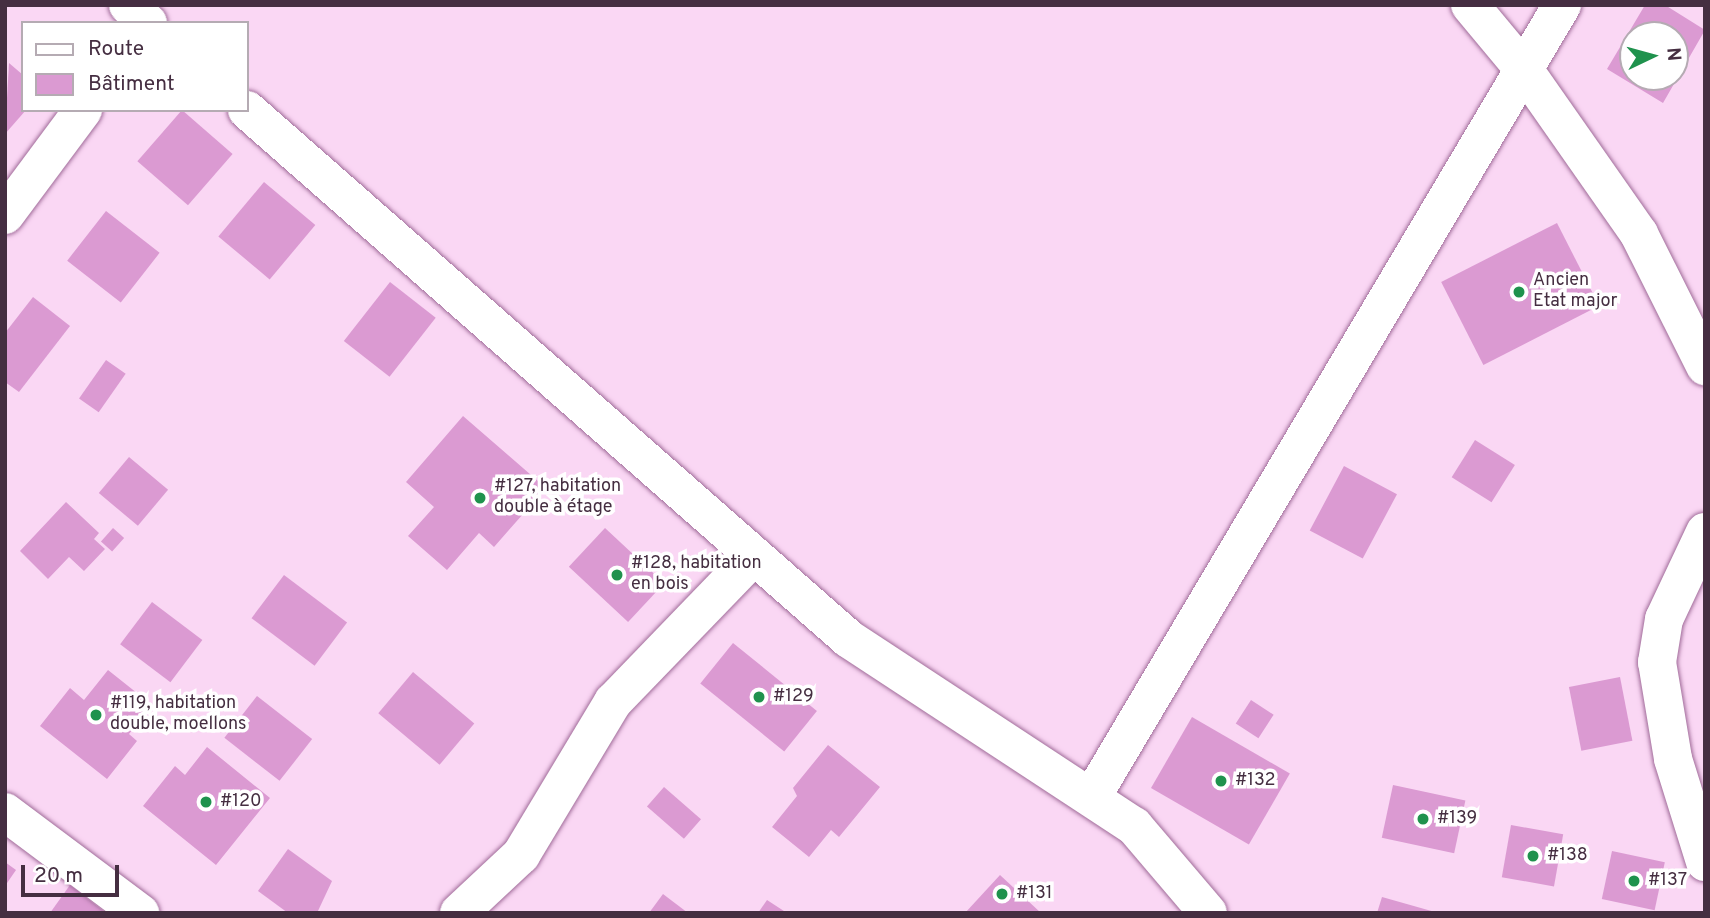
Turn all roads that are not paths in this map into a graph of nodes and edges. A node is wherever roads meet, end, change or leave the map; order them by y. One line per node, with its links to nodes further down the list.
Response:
1 (128, 5): 5 (street)
2 (162, 5): 6 (street)
3 (1470, 5): 7 (street)
4 (1562, 5): 7 (street)
5 (146, 21)
6 (150, 21)
7 (1525, 71): 11 (street); 14 (street)
8 (248, 111): 13 (street)
9 (82, 112): 10 (street)
10 (5, 215)
11 (1705, 366)
12 (1705, 532): 16 (street)
13 (754, 556): 14 (street); 18 (street)
14 (1093, 795): 19 (street)
15 (5, 812): 17 (street)
16 (1705, 862)
17 (140, 913)
18 (459, 913)
19 (1208, 913)

